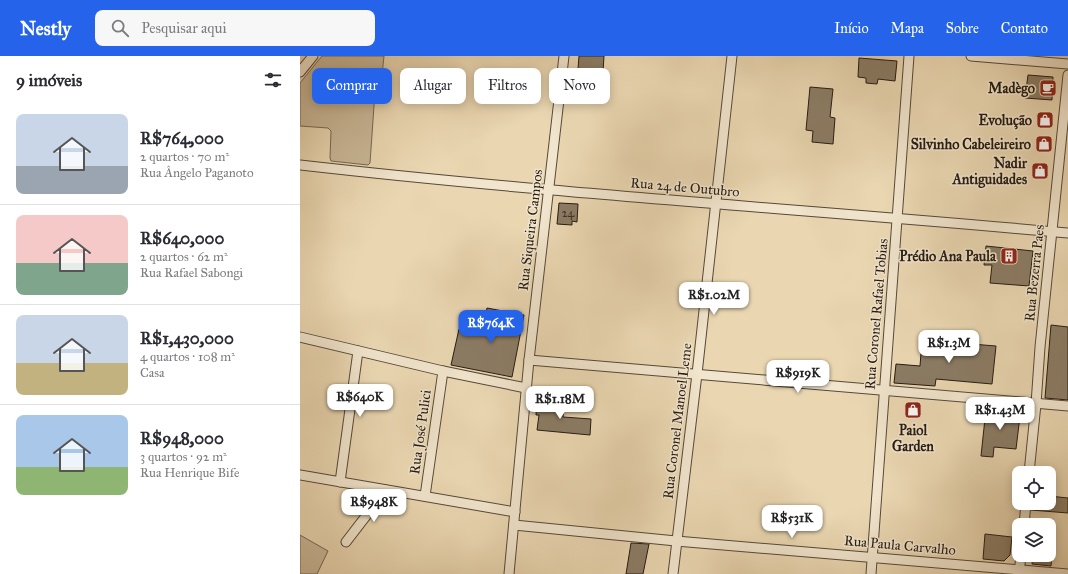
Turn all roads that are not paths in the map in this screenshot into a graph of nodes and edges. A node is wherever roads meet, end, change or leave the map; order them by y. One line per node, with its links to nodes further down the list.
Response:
1 (313, 56): 7 (street)
2 (564, 56): 10 (street, Rua Siqueira Campos)
3 (732, 56): 11 (street, Rua Coronel Manoel Leme)
4 (909, 56): 12 (street, Rua Coronel Rafael Tobias)
5 (971, 56): 6 (street)
6 (1068, 64)
7 (300, 72)
8 (1068, 75): 13 (street, Rua Bezerra Paes)
9 (300, 165): 10 (street, Rua 24 de Outubro)
10 (548, 190): 11 (street, Rua 24 de Outubro); 17 (street, Rua Siqueira Campos)
11 (716, 203): 12 (street, Rua 24 de Outubro); 19 (street, Rua Coronel Manoel Leme)
12 (897, 218): 13 (street, Rua 24 de Outubro); 21 (street, Rua Coronel Rafael Tobias)
13 (1053, 232): 14 (street, Rua 24 de Outubro); 22 (street, Rua Bezerra Paes)
14 (1068, 233)
15 (300, 337): 16 (street)
16 (358, 351): 18 (street); 26 (street)
17 (529, 360): 19 (street); 20 (street, Rua Siqueira Campos)
18 (443, 371): 20 (street); 28 (street, Rua José Pulici)
19 (697, 374): 21 (street); 31 (street, Rua Coronel Manoel Leme)
20 (526, 388): 29 (street, Rua Siqueira Campos)
21 (884, 391): 22 (street); 33 (street, Rua Coronel Rafael Tobias)
22 (1036, 404): 23 (street); 24 (street, Rua Bezerra Paes)
23 (1068, 406)
24 (1030, 466)
25 (300, 475): 26 (street)
26 (340, 482): 27 (street)
27 (386, 490): 28 (street); 32 (street)
28 (425, 496): 29 (street)
29 (515, 512): 30 (street, Rua Siqueira Campos)
30 (514, 525): 31 (street, Rua Paula Carvalho); 36 (street, Rua Siqueira Campos)
31 (676, 541): 33 (street, Rua Paula Carvalho); 37 (street, Rua Coronel Manoel Leme)
32 (346, 542)
33 (872, 556): 35 (street, Rua Paula Carvalho); 38 (street, Rua Coronel Rafael Tobias)
34 (1020, 562): 35 (street)
35 (1019, 572): 39 (street, Rua Paula Carvalho)
36 (509, 574)
37 (673, 574)
38 (871, 574)
39 (1068, 574)

